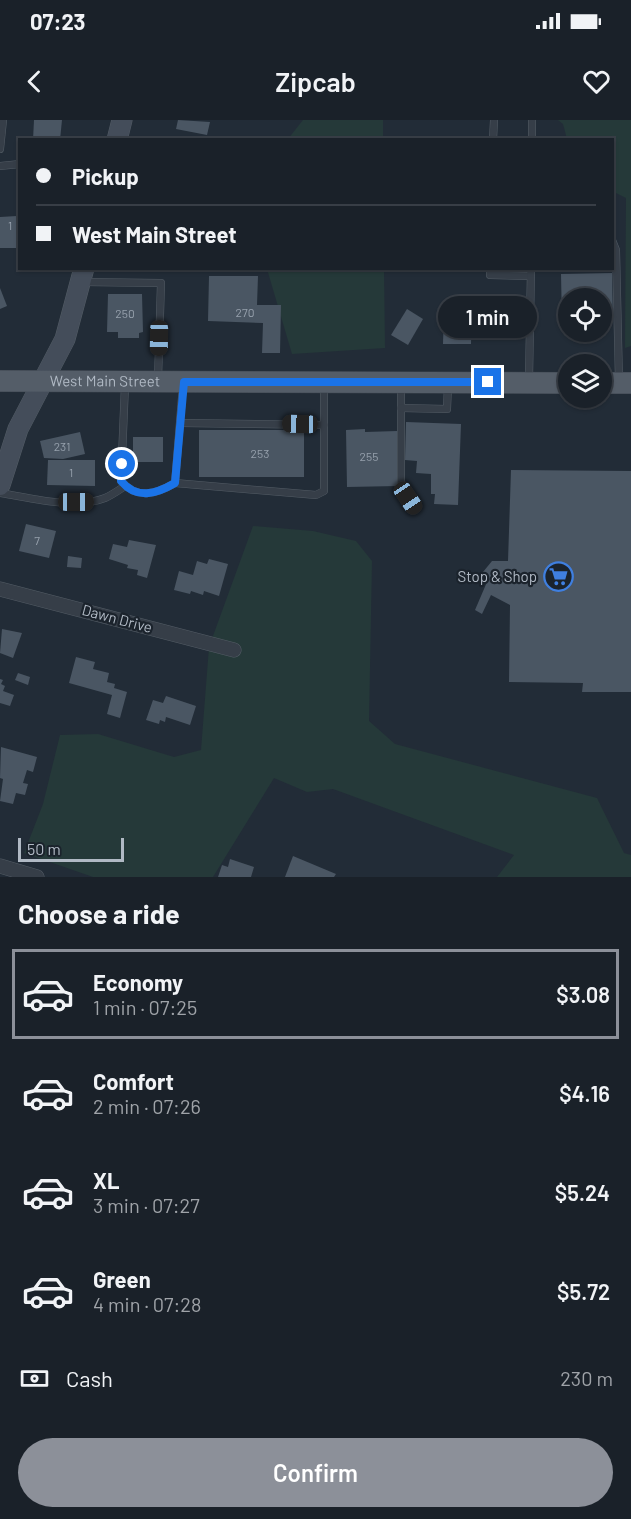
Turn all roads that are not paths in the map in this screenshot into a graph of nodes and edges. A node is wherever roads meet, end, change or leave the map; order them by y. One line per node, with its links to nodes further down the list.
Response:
1 (3, 120): 8 (lane)
2 (122, 120): 5 (street)
3 (494, 120): 6 (lane)
4 (532, 120): 7 (lane)
5 (118, 138)
6 (493, 138)
7 (532, 138)
8 (0, 149)
9 (18, 164): 10 (lane)
10 (0, 166)
11 (614, 245): 25 (lane)
12 (490, 270): 13 (lane)
13 (531, 272): 23 (lane)
14 (82, 275): 16 (street); 18 (lane)
15 (0, 381): 16 (main road, West Main Street)
16 (40, 382): 17 (main road, West Main Street); 29 (street)
17 (126, 382): 18 (main road, West Main Street); 31 (lane)
18 (158, 382): 19 (main road, West Main Street)
19 (184, 382): 20 (main road, West Main Street); 27 (lane)
20 (324, 382): 21 (main road, West Main Street); 28 (lane)
21 (401, 382): 22 (main road, West Main Street); 26 (lane)
22 (448, 382): 23 (main road, West Main Street); 26 (lane)
23 (529, 383): 24 (main road, West Main Street)
24 (558, 383)
25 (617, 383)
26 (401, 408): 33 (lane)
27 (180, 423): 28 (lane); 30 (lane)
28 (324, 425): 30 (lane)
29 (1, 476)
30 (175, 483): 31 (lane)
31 (125, 486): 32 (lane)
32 (0, 493)
33 (415, 508)
34 (0, 589): 35 (street, Dawn Drive)
35 (234, 650)
36 (0, 866): 37 (street)
37 (37, 877)

